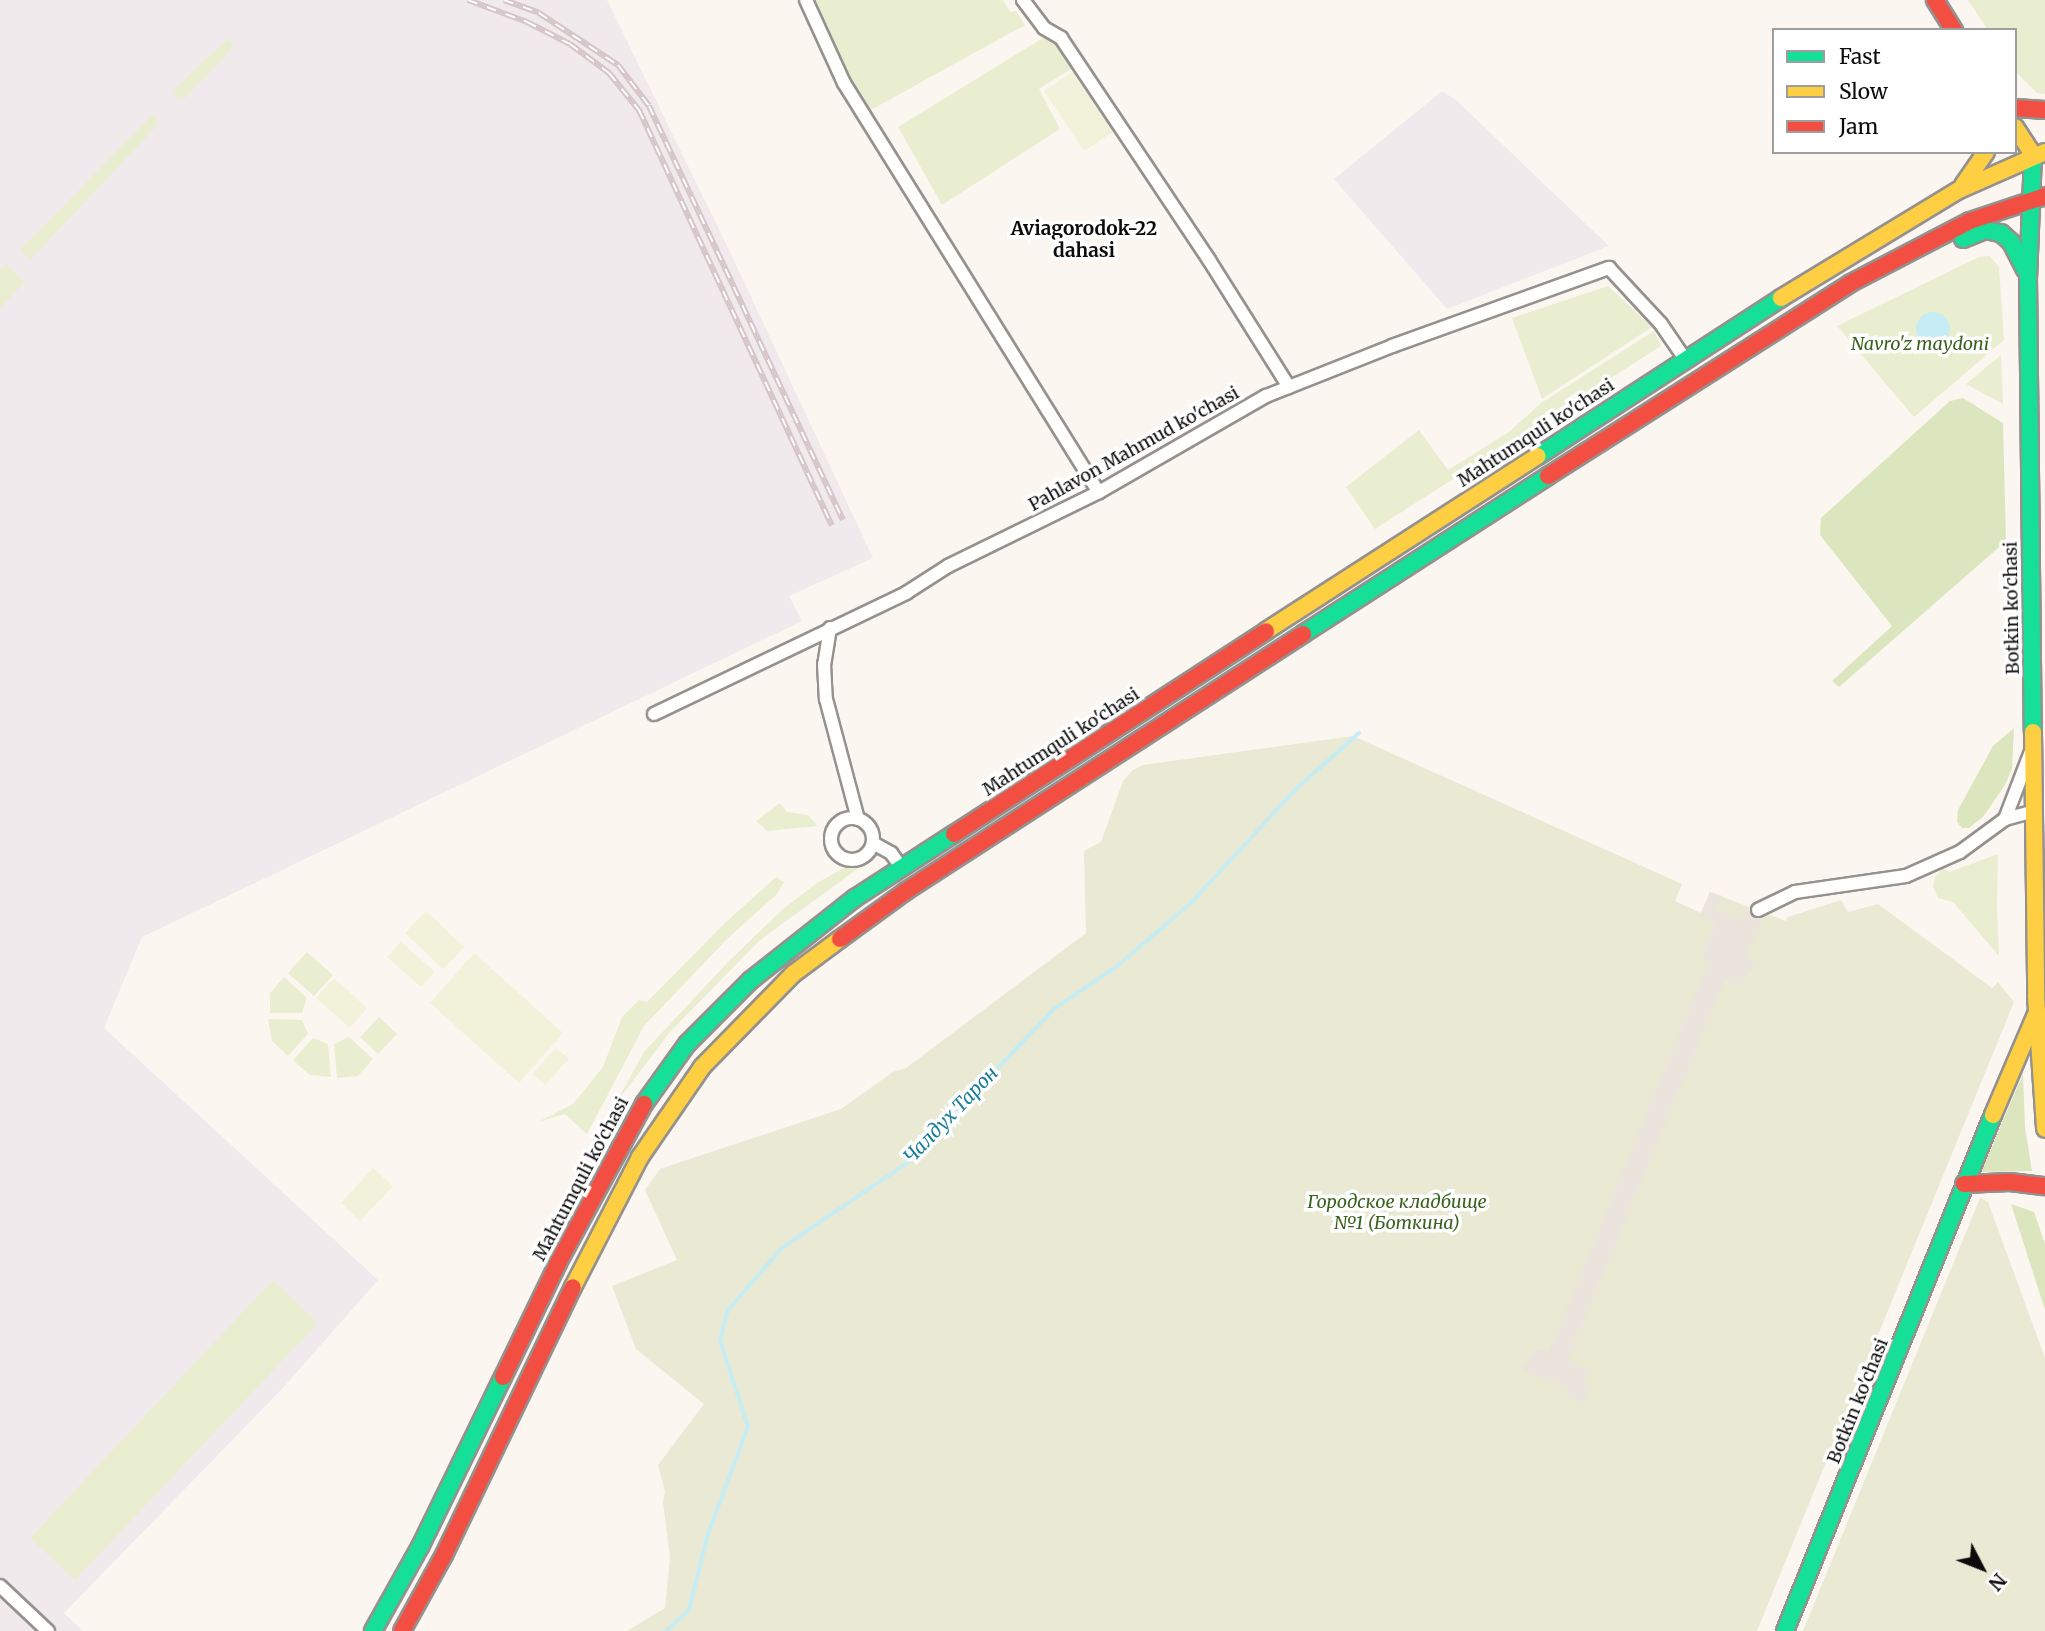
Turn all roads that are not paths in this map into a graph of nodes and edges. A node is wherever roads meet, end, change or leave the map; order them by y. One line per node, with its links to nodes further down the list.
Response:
1 (806, 0): 19 (street)
2 (1023, 0): 18 (street)
3 (1935, 0): 4 (main road)
4 (1953, 28)
5 (2017, 107): 6 (main road)
6 (2045, 110)
7 (2017, 129): 8 (main road)
8 (2039, 153): 10 (main road); 11 (main road, Mahtumquli ko'chasi); 12 (main road, Botkin ko'chasi)
9 (1985, 154): 11 (main road)
10 (2045, 174)
11 (1957, 191): 15 (main road, Mahtumquli ko'chasi)
12 (2037, 199): 13 (main road, Botkin ko'chasi); 14 (main road)
13 (2028, 278): 14 (main road); 20 (main road, Botkin ko'chasi)
14 (1849, 285): 16 (main road)
15 (1720, 337): 16 (main road); 17 (main road, Mahtumquli ko'chasi)
16 (1732, 356): 37 (main road)
17 (1685, 359): 18 (street, Pahlavon Mahmud ko'chasi); 28 (main road, Mahtumquli ko'chasi)
18 (1289, 387): 19 (street, Pahlavon Mahmud ko'chasi)
19 (1099, 492): 21 (street, Pahlavon Mahmud ko'chasi)
20 (2038, 574): 23 (main road, Botkin ko'chasi)
21 (830, 628): 22 (street, Pahlavon Mahmud ko'chasi); 25 (street)
22 (654, 714)
23 (2033, 748): 24 (main road, Botkin ko'chasi); 26 (street)
24 (2034, 811): 26 (street); 30 (main road, Botkin ko'chasi)
25 (858, 819): 27 (street); 27 (street)
26 (2005, 819): 29 (street)
27 (873, 843): 28 (street)
28 (902, 868): 36 (main road, Mahtumquli ko'chasi)
29 (1758, 910)
30 (2036, 1014): 31 (main road, Botkin ko'chasi); 32 (main road, Botkin ko'chasi)
31 (2045, 1129)
32 (1965, 1184): 33 (main road); 38 (main road, Botkin ko'chasi)
33 (2045, 1186)
34 (0, 1586): 35 (street)
35 (48, 1631)
36 (373, 1631)
37 (402, 1631)
38 (1786, 1631)

